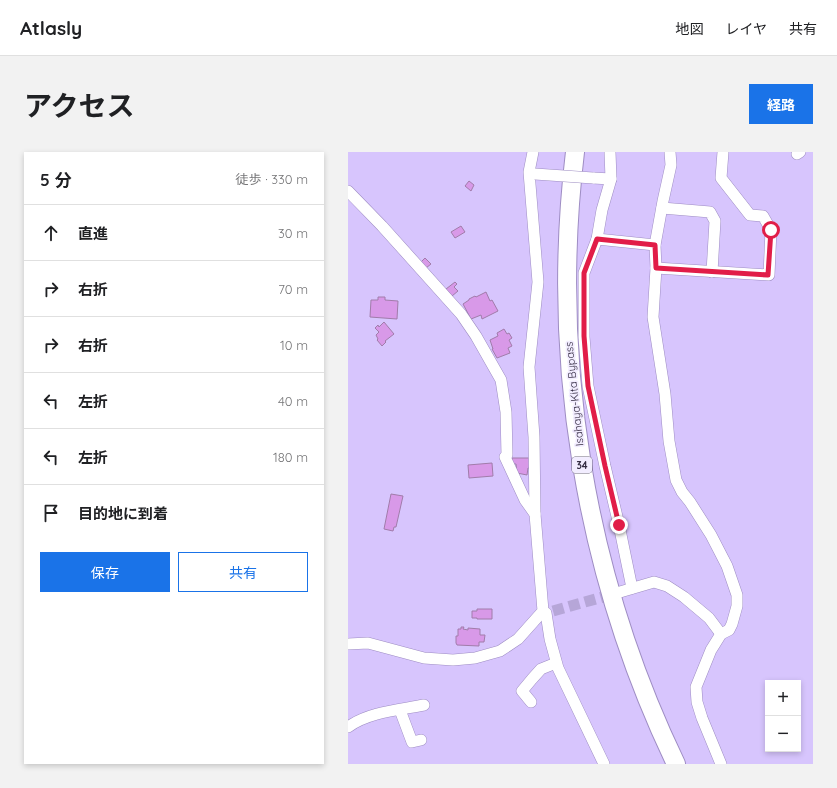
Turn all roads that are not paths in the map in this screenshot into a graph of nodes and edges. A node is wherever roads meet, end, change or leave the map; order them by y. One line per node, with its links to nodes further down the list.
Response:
1 (533, 152): 6 (street)
2 (575, 152): 27 (highway, Isahaya-Kita Bypass / 34)
3 (610, 152): 7 (street)
4 (670, 152): 9 (street)
5 (723, 152): 13 (street)
6 (532, 173): 7 (street, bridge); 14 (street)
7 (611, 179): 10 (street)
8 (348, 191): 14 (street)
9 (662, 208): 11 (street); 13 (street)
10 (597, 239): 11 (street); 15 (street)
11 (655, 245): 12 (street)
12 (656, 268): 13 (street); 18 (street)
13 (712, 272)
14 (535, 514): 17 (street)
15 (632, 588): 16 (street); 18 (street)
16 (620, 592)
17 (547, 611): 19 (street); 20 (street)
18 (721, 634): 28 (street)
19 (348, 644)
20 (556, 663): 21 (street); 26 (street)
21 (531, 702)
22 (424, 705): 23 (street)
23 (400, 710): 24 (street); 25 (street)
24 (348, 727)
25 (421, 740)
26 (604, 764)
27 (676, 764)
28 (722, 764)

